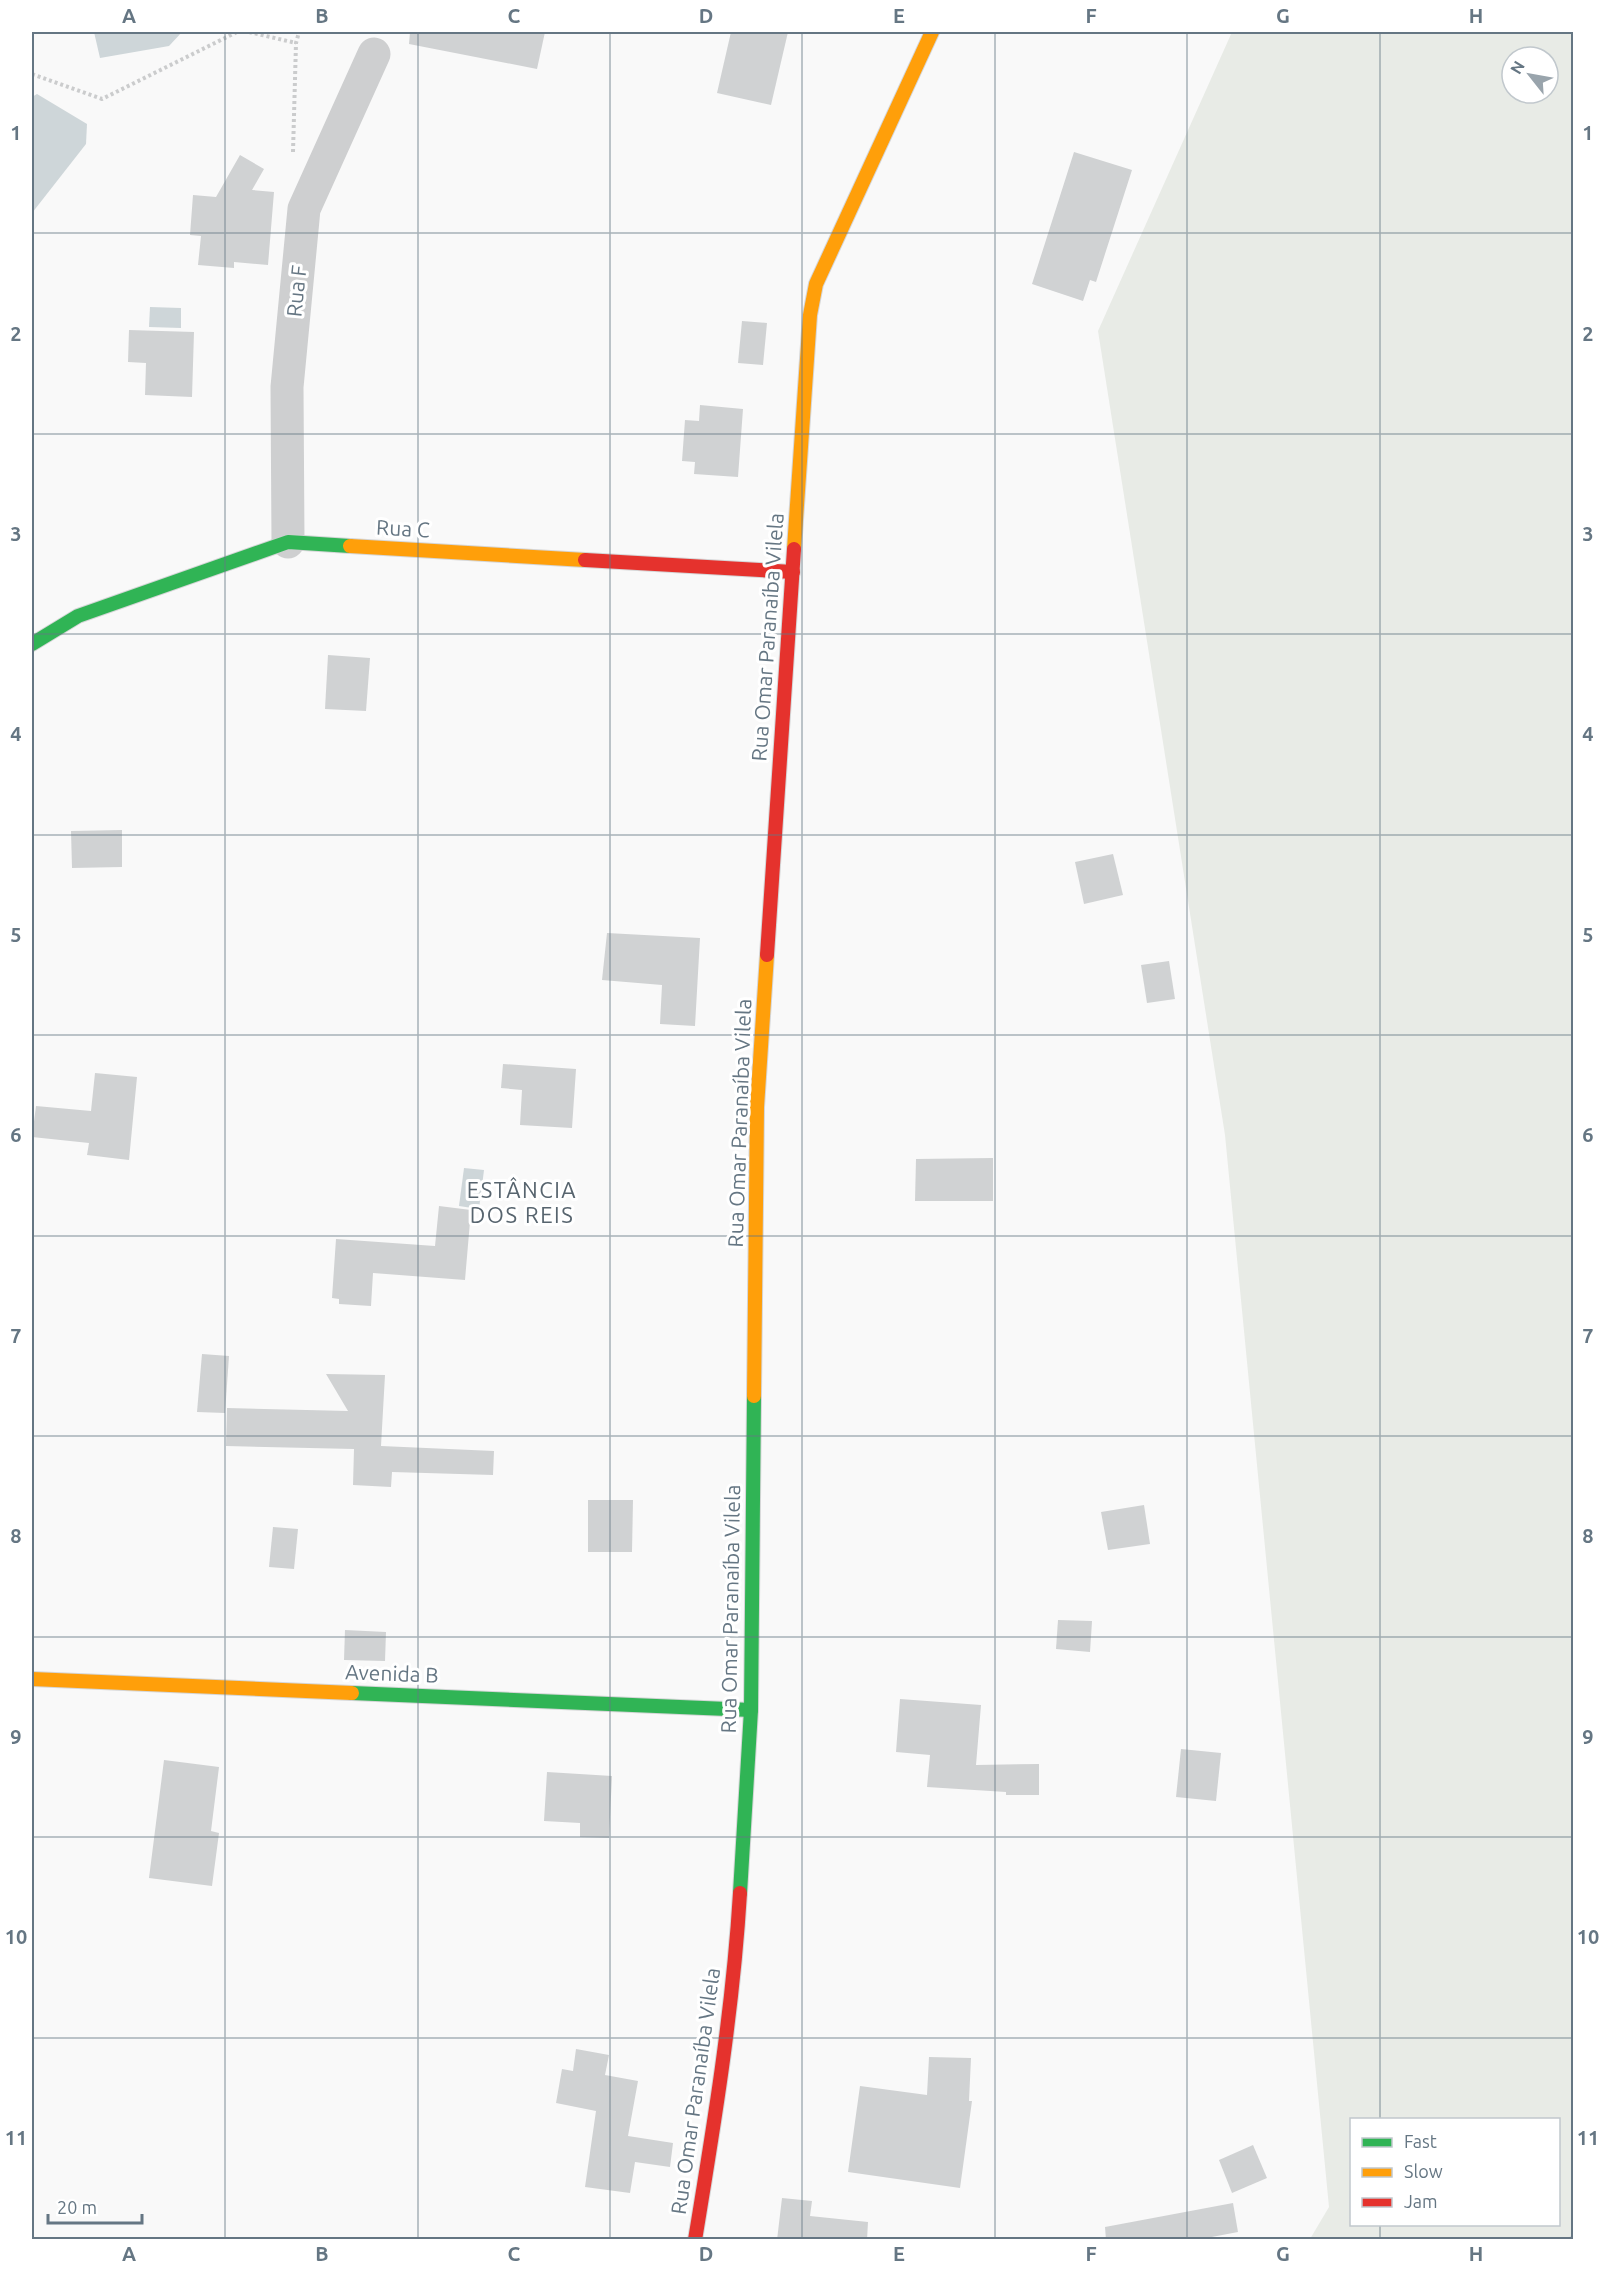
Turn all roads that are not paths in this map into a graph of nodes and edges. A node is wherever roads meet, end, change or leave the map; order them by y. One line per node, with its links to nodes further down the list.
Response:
1 (932, 32): 4 (street, Rua Omar Paranaíba Vilela)
2 (374, 54): 3 (street, Rua F)
3 (288, 542): 4 (street, Rua C); 5 (street, Rua C)
4 (793, 572): 7 (street, Rua Omar Paranaíba Vilela)
5 (32, 645)
6 (32, 1679): 7 (street, Avenida B)
7 (751, 1710): 8 (street, Rua Omar Paranaíba Vilela)
8 (695, 2240)

